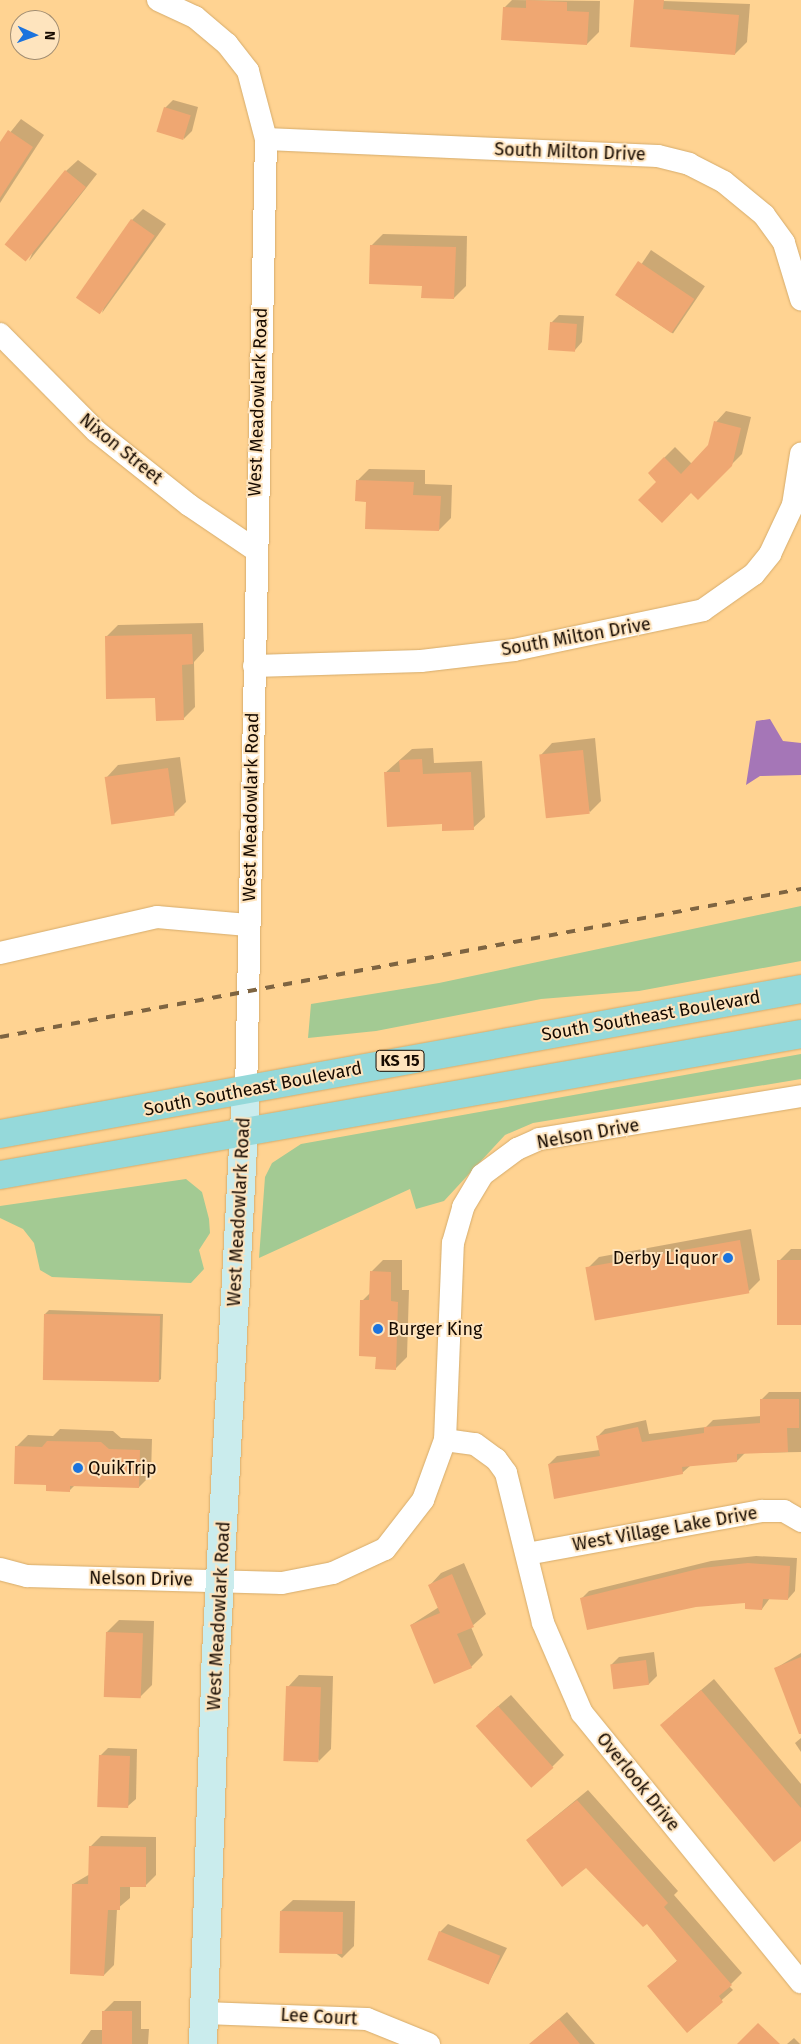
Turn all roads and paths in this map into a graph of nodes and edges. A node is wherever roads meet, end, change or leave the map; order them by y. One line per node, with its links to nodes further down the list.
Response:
1 (158, 0): 2 (street, West Meadowlark Road)
2 (266, 140): 3 (street, South Milton Drive); 6 (street, West Meadowlark Road)
3 (801, 299)
4 (0, 334): 6 (street, Nixon Street)
5 (801, 454): 7 (street, South Milton Drive)
6 (254, 549): 7 (street, West Meadowlark Road)
7 (254, 666): 8 (street, West Meadowlark Road)
8 (248, 925): 9 (street); 12 (street, West Meadowlark Road)
9 (0, 953)
10 (801, 989): 12 (main road, South Southeast Boulevard / KS 15)
11 (801, 1034): 15 (main road)
12 (246, 1091): 14 (main road, South Southeast Boulevard / KS 15); 15 (main road, West Meadowlark Road)
13 (801, 1096): 17 (street, Nelson Drive)
14 (0, 1134)
15 (244, 1134): 16 (main road); 21 (main road, West Meadowlark Road)
16 (0, 1175)
17 (445, 1440): 19 (street, Overlook Drive); 21 (street, Nelson Drive)
18 (801, 1521): 19 (street, West Village Lake Drive)
19 (527, 1554): 22 (street, Overlook Drive)
20 (0, 1569): 21 (street, Nelson Drive)
21 (220, 1581): 23 (main road, West Meadowlark Road)
22 (801, 1982)
23 (204, 2013): 24 (main road, West Meadowlark Road); 25 (street, Lee Court)
24 (203, 2044)
25 (429, 2044)

